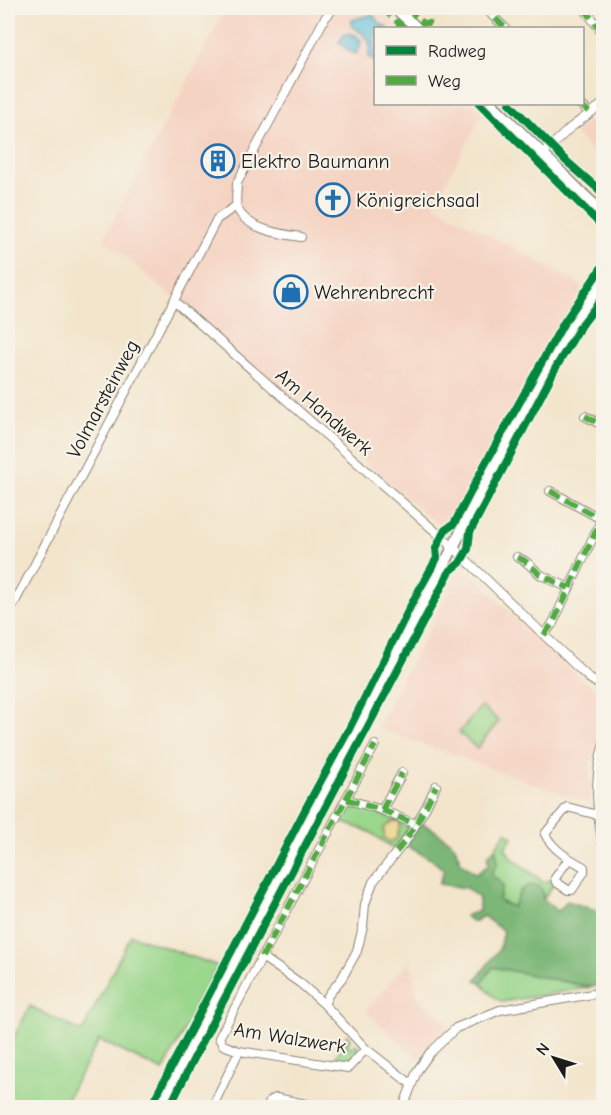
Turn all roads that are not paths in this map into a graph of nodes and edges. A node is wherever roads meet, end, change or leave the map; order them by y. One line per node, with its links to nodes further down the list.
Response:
1 (334, 8): 13 (street)
2 (395, 8): 5 (main road)
3 (501, 8): 6 (street)
4 (584, 8): 7 (street)
5 (416, 27)
6 (504, 27)
7 (603, 35)
8 (603, 103): 11 (street)
9 (493, 105): 12 (main road)
10 (581, 105): 11 (street)
11 (590, 113): 12 (street)
12 (543, 154): 14 (main road)
13 (236, 206): 15 (street); 17 (street, Volmarsteinweg)
14 (602, 213)
15 (301, 237)
16 (602, 283): 22 (main road)
17 (174, 301): 22 (street, Am Handwerk); 25 (street, Volmarsteinweg)
18 (585, 416): 19 (street)
19 (603, 426)
20 (550, 491): 21 (street)
21 (602, 517): 24 (street)
22 (453, 547): 26 (street, Am Handwerk); 44 (main road)
23 (517, 557): 24 (street)
24 (569, 588): 26 (street)
25 (8, 615)
26 (544, 635): 27 (street, Am Handwerk)
27 (603, 688)
28 (603, 742): 34 (street)
29 (375, 745): 32 (street)
30 (402, 773): 33 (street)
31 (436, 786): 35 (street)
32 (346, 800): 33 (street); 38 (street)
33 (382, 810): 35 (street)
34 (598, 815): 36 (street); 37 (street)
35 (416, 824): 40 (street)
36 (603, 851)
37 (569, 859)
38 (262, 957): 40 (street, Am Walzwerk); 42 (street, Am Walzwerk)
39 (603, 992): 43 (street)
40 (324, 1004): 41 (street, Am Walzwerk)
41 (366, 1049): 42 (street, Am Walzwerk); 43 (street, Am Walzwerk)
42 (239, 1051): 45 (street)
43 (411, 1084): 48 (street)
44 (158, 1107)
45 (212, 1107)
46 (268, 1107): 47 (street)
47 (326, 1107)
48 (403, 1107)

